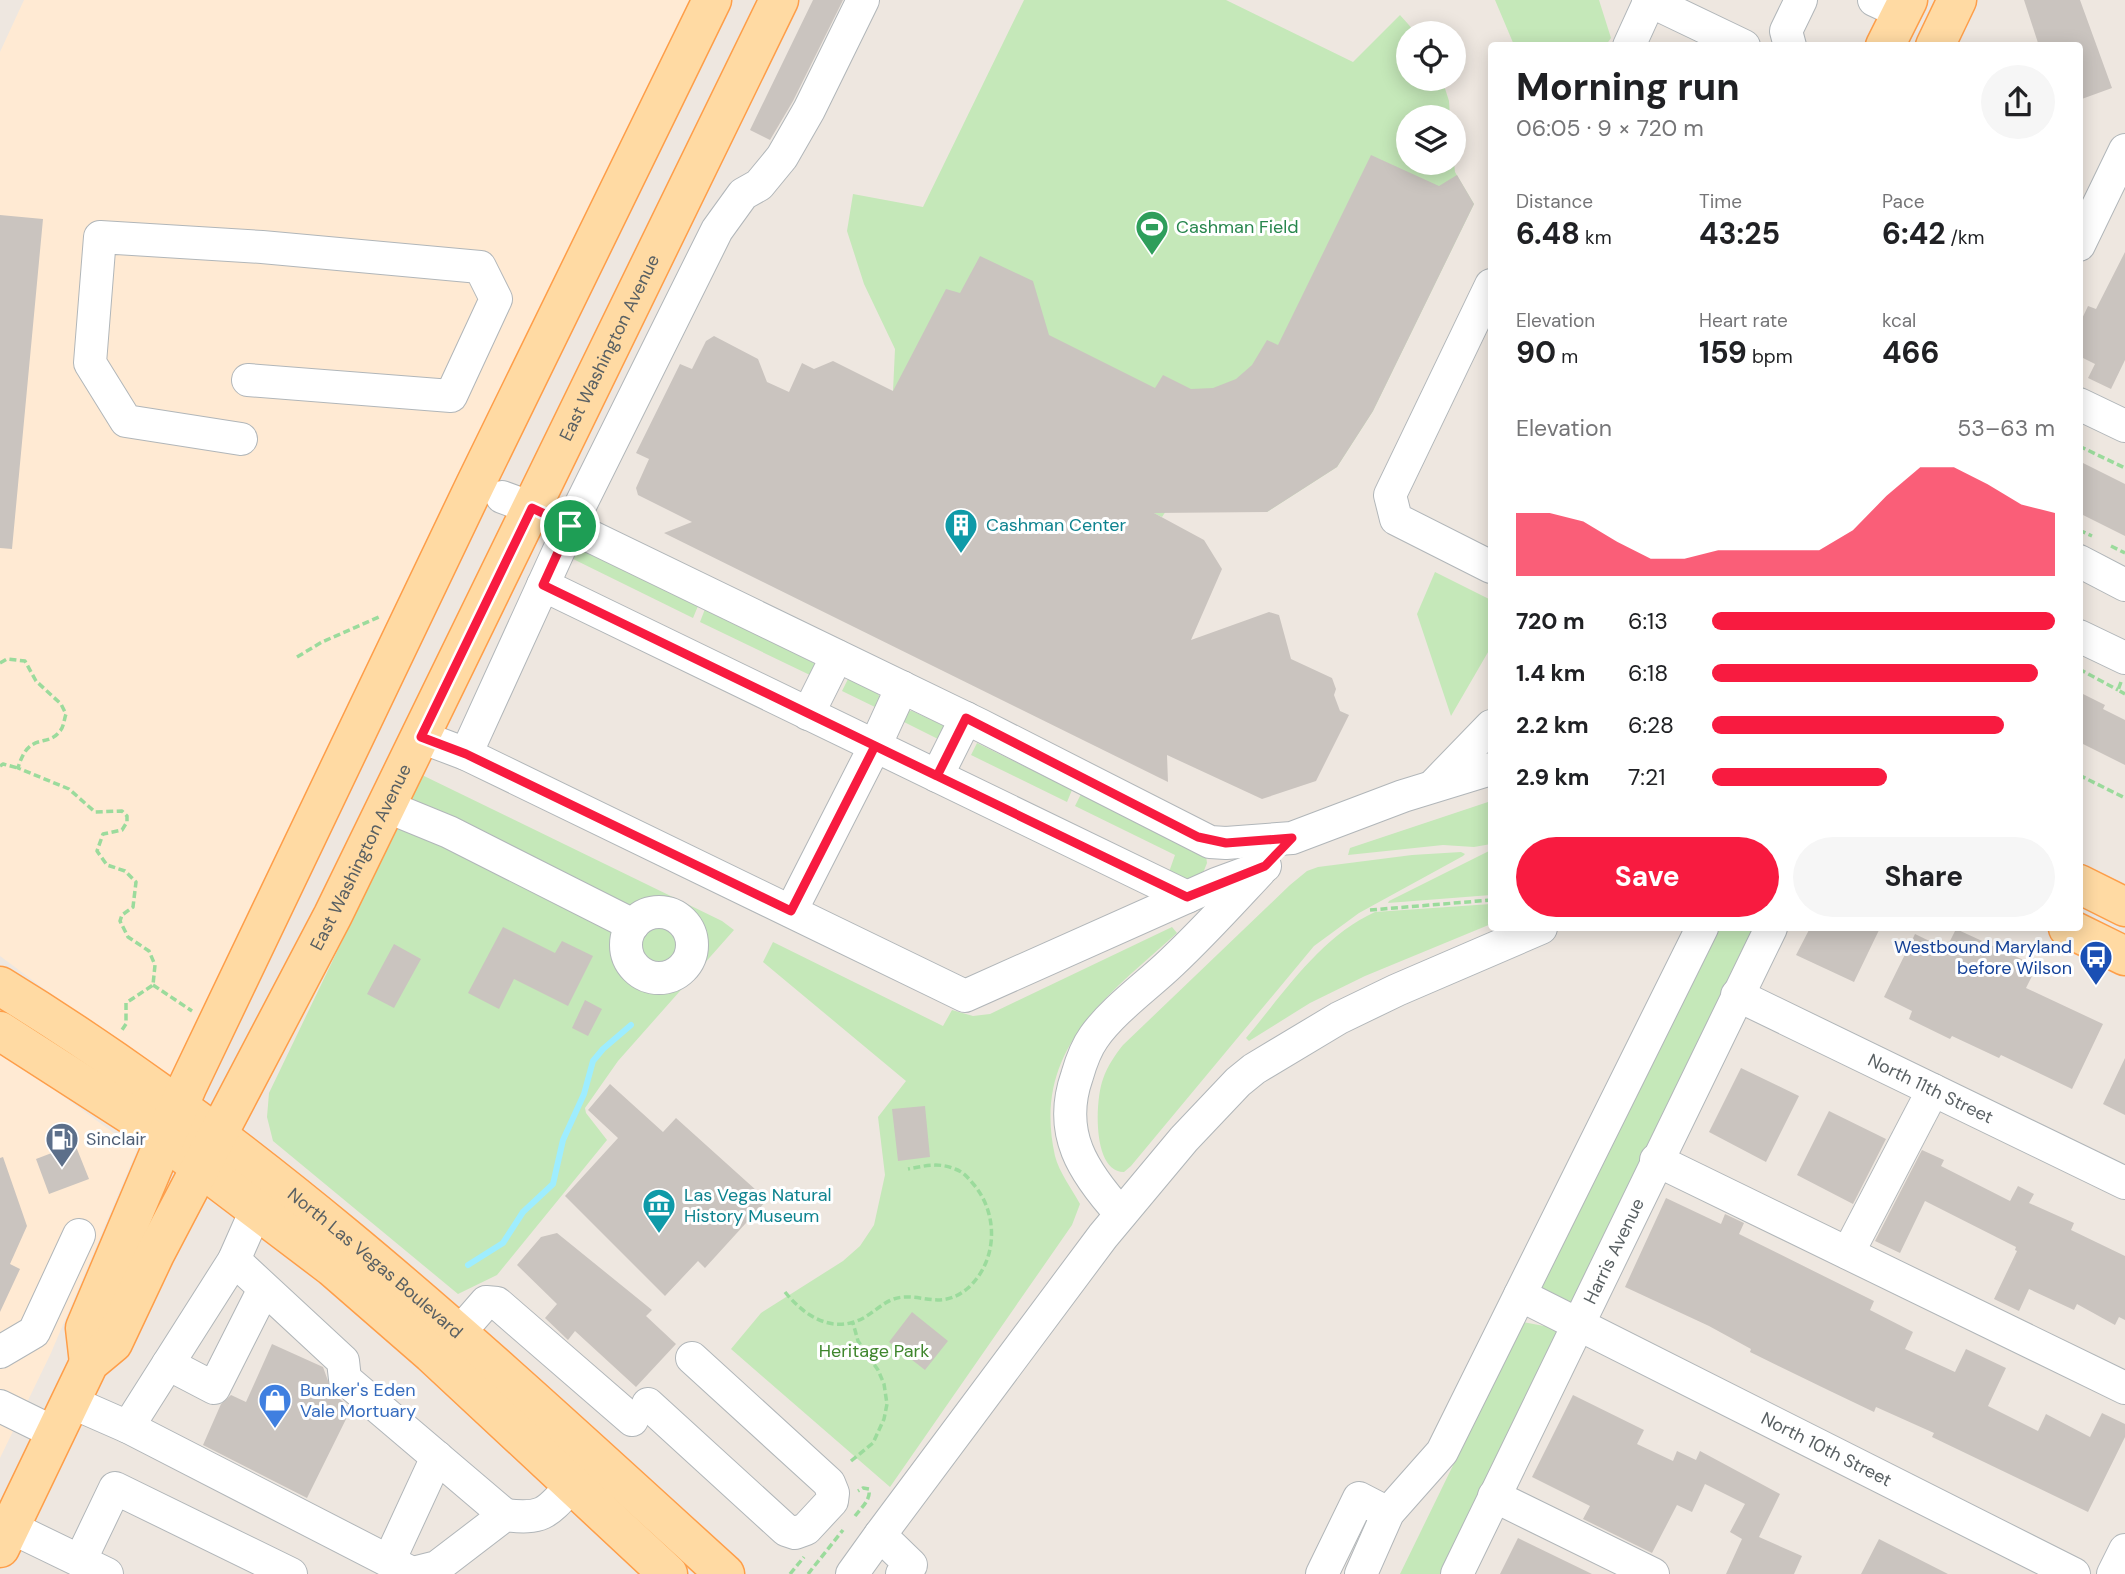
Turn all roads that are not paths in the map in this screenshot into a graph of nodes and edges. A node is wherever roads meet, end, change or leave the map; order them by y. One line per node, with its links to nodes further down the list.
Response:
1 (712, 0): 54 (main road)
2 (779, 0): 18 (main road, East Washington Avenue)
3 (863, 0): 19 (street)
4 (1649, 0): 8 (street); 9 (street)
5 (1801, 0): 10 (street)
6 (1892, 15): 7 (main road)
7 (1944, 25)
8 (1631, 42)
9 (1736, 42)
10 (1789, 42)
11 (2125, 150): 12 (street)
12 (2083, 237)
13 (1488, 291): 21 (street)
14 (248, 380): 17 (street)
15 (2083, 406): 16 (street)
16 (2125, 426)
17 (242, 439)
18 (517, 502): 19 (street); 31 (main road, East Washington Avenue)
19 (570, 526): 22 (street); 25 (street)
20 (2083, 563): 23 (street)
21 (1488, 565)
22 (543, 585): 28 (street); 33 (street)
23 (2125, 585)
24 (2083, 638): 26 (street)
25 (837, 656): 27 (street); 28 (street)
26 (2125, 659)
27 (902, 687): 29 (street); 32 (street)
28 (808, 714): 32 (street)
29 (966, 718): 35 (street); 38 (street)
30 (1488, 729): 36 (street)
31 (421, 737): 33 (street); 37 (main road, East Washington Avenue)
32 (875, 746): 35 (street); 43 (street)
33 (466, 754): 43 (street)
34 (1488, 770): 36 (street)
35 (937, 776): 41 (street)
36 (1432, 787): 38 (street)
37 (388, 807): 44 (street); 55 (main road, East Washington Avenue)
38 (1292, 838): 39 (street)
39 (1265, 866): 41 (street); 59 (street)
40 (2083, 886): 42 (main road)
41 (1187, 897): 43 (street)
42 (2125, 907)
43 (791, 911)
44 (633, 925)
45 (1534, 931): 59 (street)
46 (1693, 931): 64 (street)
47 (1769, 931): 51 (street, Harris Avenue)
48 (2074, 931): 49 (main road)
49 (2125, 956)
50 (0, 986): 54 (main road, North Las Vegas Boulevard)
51 (1737, 995): 53 (street, North 11th Street); 56 (street, Harris Avenue)
52 (0, 1031): 54 (main road, North Las Vegas Boulevard)
53 (1933, 1090): 57 (street, North 11th Street); 61 (street)
54 (172, 1122): 55 (main road, North Las Vegas Boulevard); 69 (main road)
55 (210, 1151): 58 (main road, North Las Vegas Boulevard); 66 (main road, North Las Vegas Boulevard); 69 (main road, East Washington Avenue)
56 (1657, 1160): 61 (street); 65 (street, Harris Avenue)
57 (2125, 1183)
58 (257, 1208): 62 (street); 76 (main road, North Las Vegas Boulevard)
59 (1121, 1214): 80 (street)
60 (79, 1235): 67 (street)
61 (1848, 1253): 71 (street)
62 (234, 1260): 63 (street); 70 (street)
63 (264, 1289): 70 (street); 75 (street)
64 (1520, 1295): 65 (street, North 10th Street); 78 (street)
65 (1578, 1323): 77 (street, Harris Avenue); 94 (street, North 10th Street)
66 (459, 1333): 68 (street); 76 (main road, North Las Vegas Boulevard)
67 (0, 1352)
68 (692, 1358)
69 (89, 1363): 73 (main road, East Washington Avenue)
70 (168, 1364): 74 (street)
71 (2125, 1388)
72 (0, 1406): 73 (street)
73 (63, 1418): 74 (street); 81 (main road, East Washington Avenue)
74 (128, 1427): 84 (street)
75 (437, 1457): 79 (street); 84 (street)
76 (585, 1471): 79 (street); 86 (main road, North Las Vegas Boulevard); 87 (main road, North Las Vegas Boulevard)
77 (1494, 1496): 92 (street, Harris Avenue); 93 (street)
78 (1388, 1513): 90 (street); 91 (street)
79 (505, 1515): 84 (street)
80 (880, 1535): 88 (street); 89 (street)
81 (5, 1537): 83 (street)
82 (2125, 1549): 95 (street)
83 (94, 1567): 85 (street)
84 (403, 1569)
85 (291, 1574)
86 (668, 1574)
87 (725, 1574)
88 (852, 1574)
89 (902, 1574)
90 (1322, 1574)
91 (1361, 1574)
92 (1457, 1574)
93 (1653, 1574)
94 (2074, 1574)
95 (2113, 1574)

